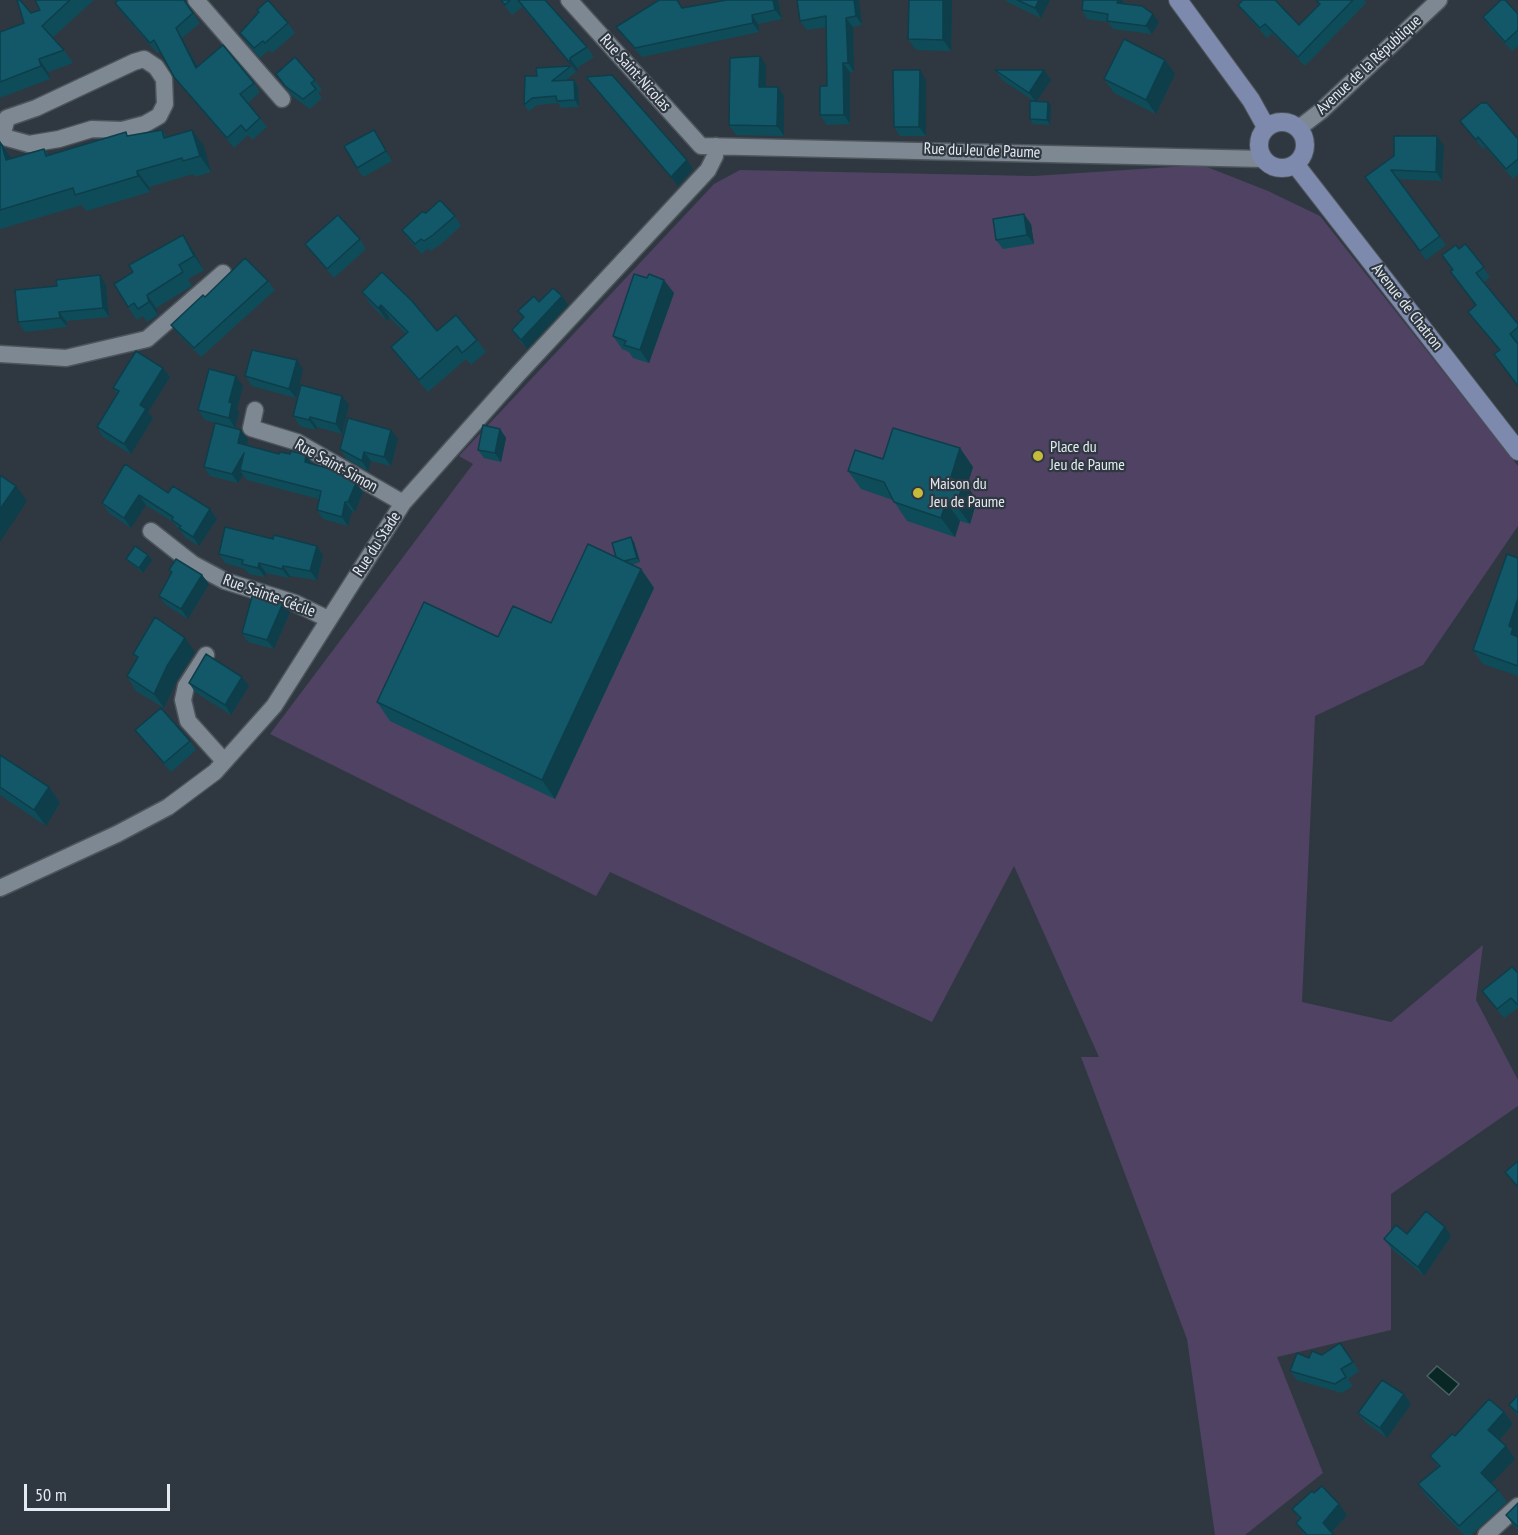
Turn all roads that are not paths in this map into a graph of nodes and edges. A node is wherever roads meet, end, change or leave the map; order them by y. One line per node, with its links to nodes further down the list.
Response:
1 (196, 0): 5 (street)
2 (569, 0): 9 (street, Rue Saint-Nicolas)
3 (1178, 0): 6 (street)
4 (1439, 0): 7 (street, Avenue de la République)
5 (282, 99)
6 (1266, 127): 7 (street); 10 (street)
7 (1299, 128): 11 (street)
8 (1, 136): 8 (street)
9 (708, 146): 10 (street, Rue du Jeu de Paume); 16 (street, Rue du Stade)
10 (1264, 159): 11 (street)
11 (1295, 164): 15 (street, Avenue de Chatron)
12 (223, 273): 13 (street)
13 (0, 354)
14 (255, 410): 16 (street, Rue Saint-Simon)
15 (1516, 442)
16 (403, 503): 18 (street, Rue du Stade)
17 (151, 531): 18 (street, Rue Sainte-Cécile)
18 (328, 619): 20 (street, Rue du Stade)
19 (206, 655): 20 (street)
20 (224, 761): 21 (street, Rue du Stade)
21 (0, 888)
22 (1518, 1506): 23 (street)
23 (1486, 1535)

